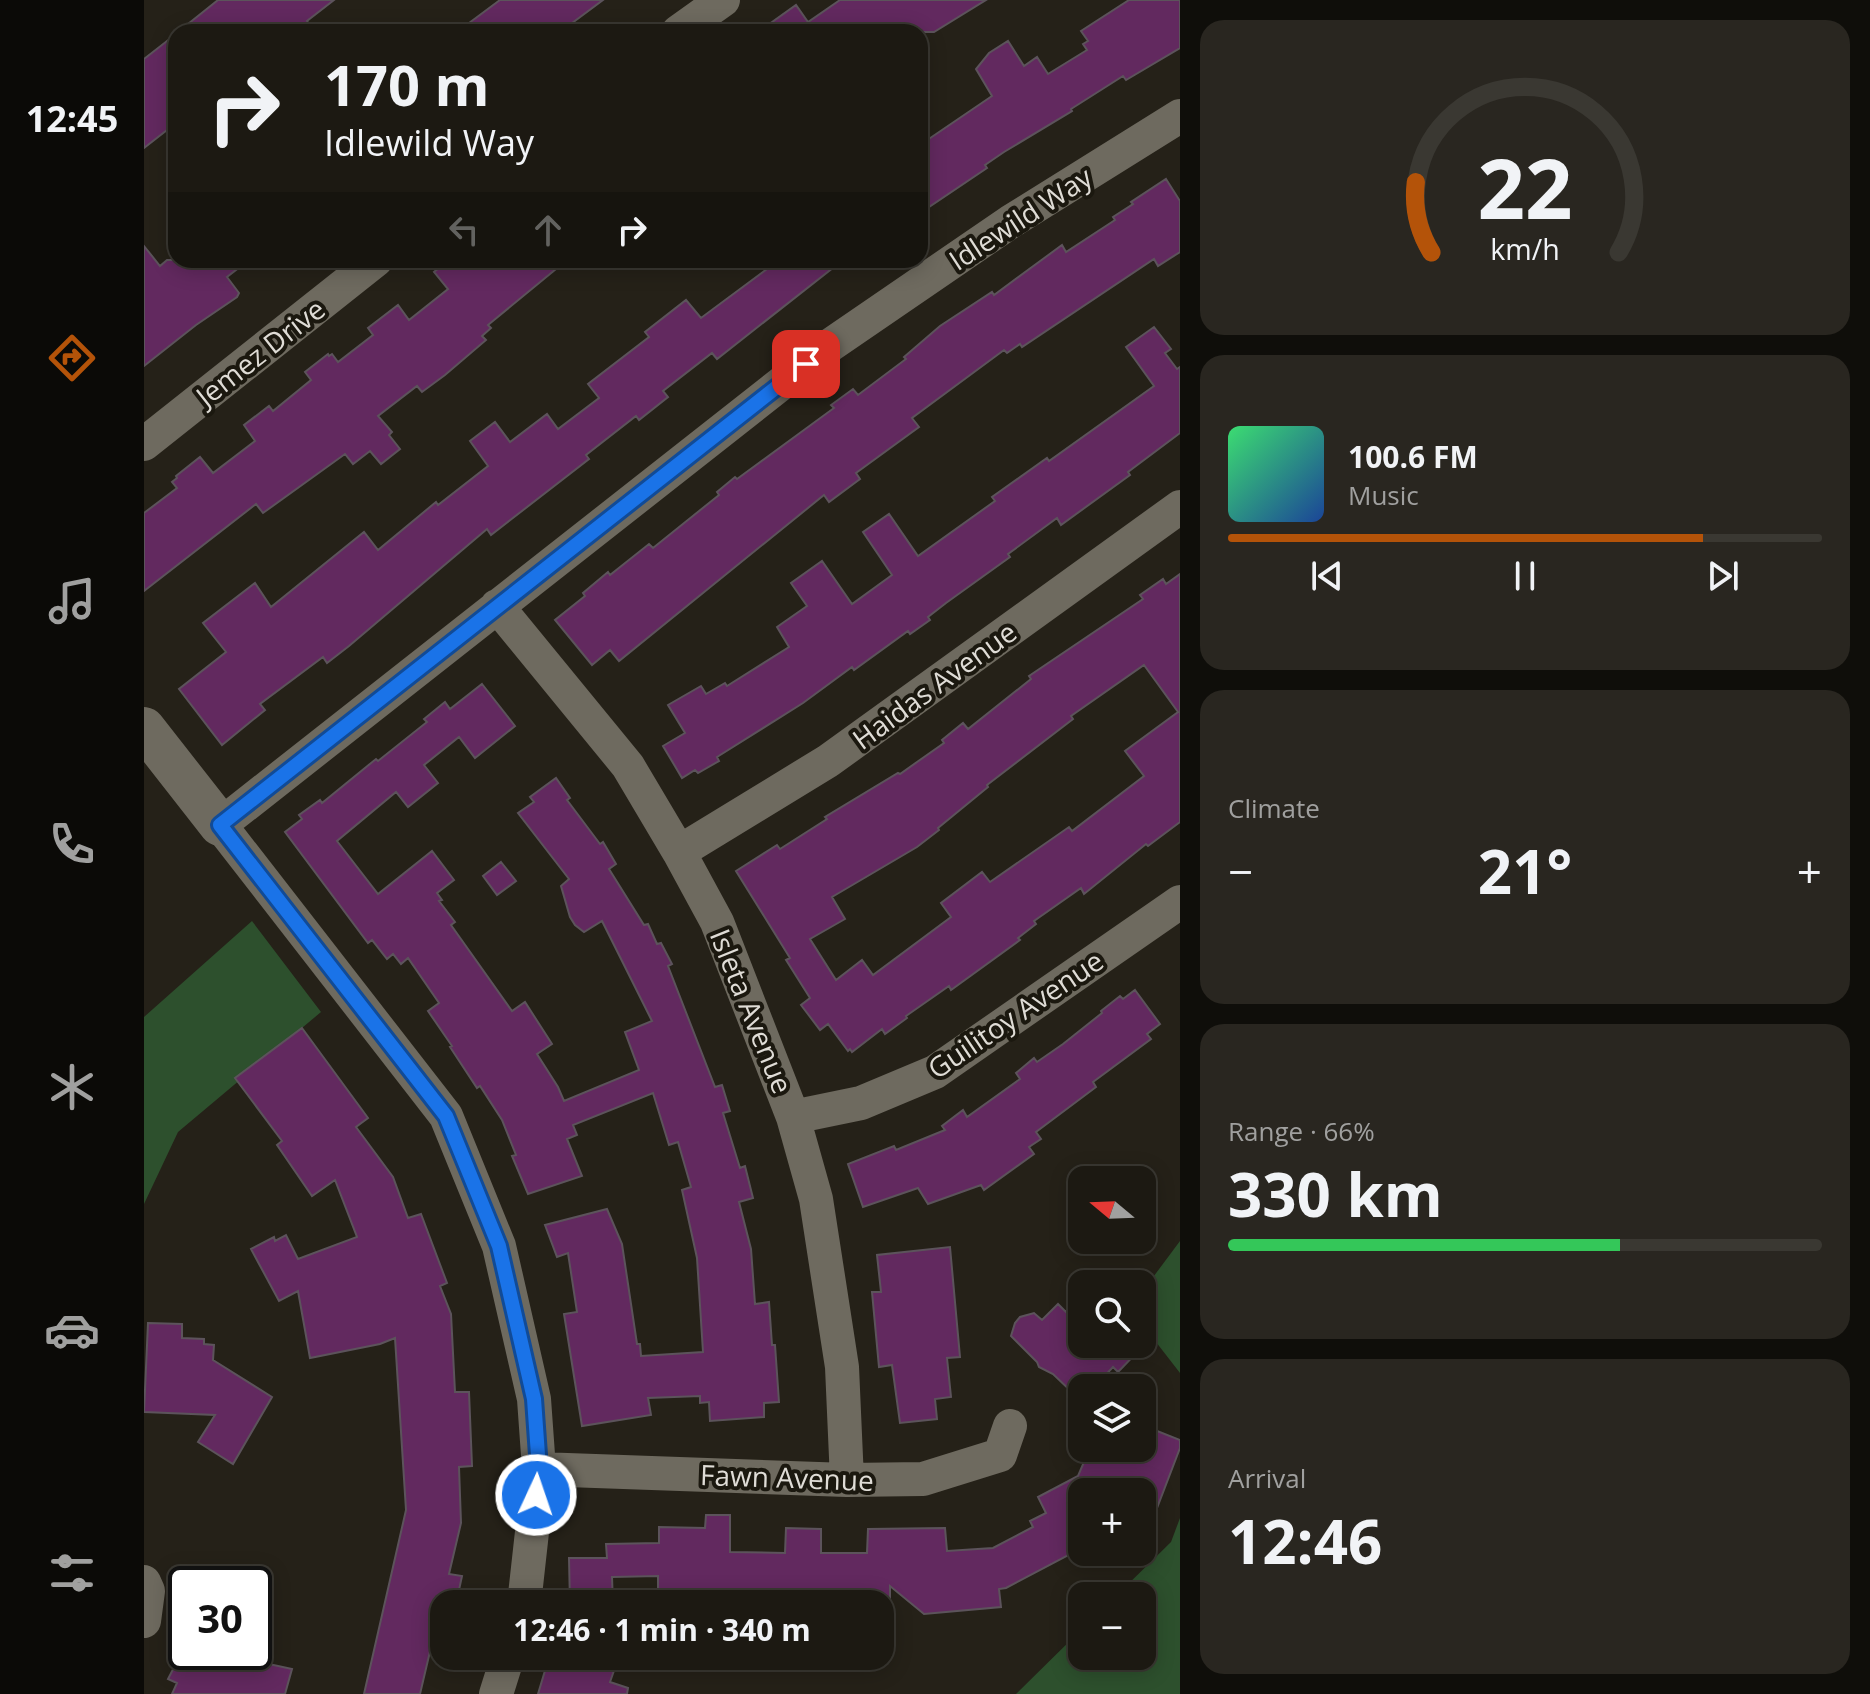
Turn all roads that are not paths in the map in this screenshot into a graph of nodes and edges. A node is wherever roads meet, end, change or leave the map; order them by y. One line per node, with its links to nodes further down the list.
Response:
1 (723, 0): 2 (street)
2 (689, 24)
3 (1180, 116): 7 (street, Idlewild Way)
4 (366, 268): 5 (street, Jemez Drive)
5 (144, 444)
6 (1180, 507): 10 (street, Haidas Avenue)
7 (497, 606): 9 (street, Idlewild Way); 10 (street, Isleta Avenue)
8 (144, 728): 9 (street)
9 (220, 825): 14 (street)
10 (679, 852): 12 (street, Isleta Avenue)
11 (1180, 902): 12 (street, Guilitoy Avenue)
12 (793, 1117): 15 (street, Isleta Avenue)
13 (1010, 1426): 15 (street, Fawn Avenue)
14 (539, 1469): 15 (street, Fawn Avenue); 17 (street)
15 (847, 1480)
16 (144, 1582): 18 (street)
17 (526, 1590)
18 (144, 1621)
19 (504, 1670): 20 (street)
20 (496, 1694)

